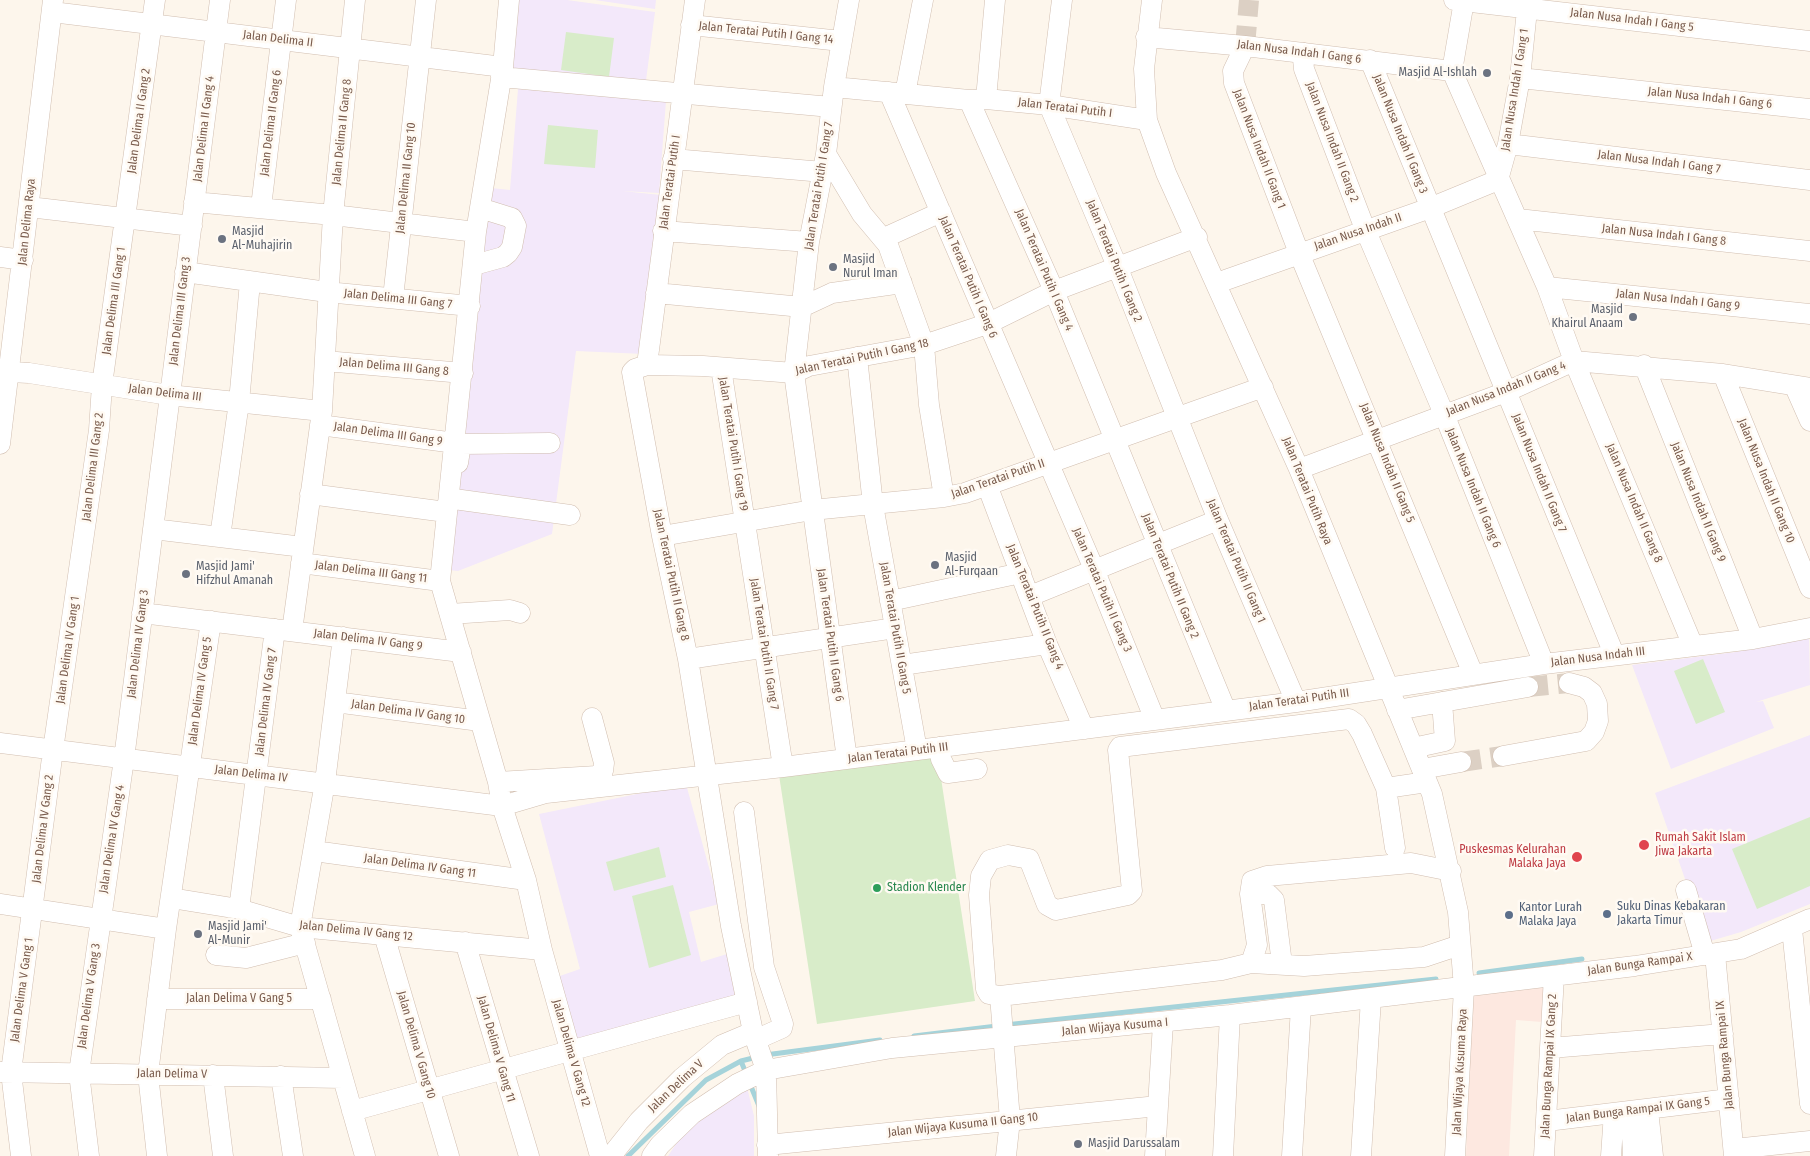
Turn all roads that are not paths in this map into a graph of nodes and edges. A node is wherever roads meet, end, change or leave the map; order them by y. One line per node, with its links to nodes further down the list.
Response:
1 (155, 0): 16 (street, Jalan Delima II Gang 2)
2 (220, 0): 18 (street, Jalan Delima II Gang 4)
3 (286, 0): 20 (street, Jalan Delima II Gang 6)
4 (355, 0): 24 (street, Jalan Delima II Gang 8)
5 (426, 0): 26 (street, Jalan Delima II Gang 10)
6 (510, 0): 29 (street)
7 (695, 0): 17 (street, Jalan Teratai Putih I)
8 (849, 0): 21 (street, Jalan Teratai Putih I Gang 7)
9 (923, 0): 33 (street)
10 (995, 0): 34 (street)
11 (1062, 0): 35 (street)
12 (1152, 0): 19 (street, Jalan Teratai Putih Raya)
13 (1459, 1): 14 (street, Jalan Nusa Indah I Gang 5); 28 (street)
14 (1528, 4): 22 (street, Jalan Nusa Indah I Gang 5); 30 (street, Jalan Nusa Indah I Gang 1)
15 (53, 6): 16 (street, Jalan Delima II); 45 (street, Jalan Delima Raya)
16 (153, 24): 18 (street, Jalan Delima II); 51 (street, Jalan Delima II Gang 2)
17 (691, 25): 21 (street, Jalan Teratai Putih I Gang 14); 32 (street, Jalan Teratai Putih I)
18 (217, 32): 20 (street, Jalan Delima II); 44 (street, Jalan Delima II Gang 4)
19 (1146, 37): 23 (street, Jalan Nusa Indah I Gang 6); 38 (street, Jalan Teratai Putih Raya)
20 (282, 39): 24 (street, Jalan Delima II); 46 (street, Jalan Delima II Gang 6)
21 (841, 41): 31 (street, Jalan Teratai Putih I Gang 7)
22 (1810, 41)
23 (1244, 46): 25 (street, Jalan Nusa Indah I Gang 6); 62 (street, Jalan Nusa Indah II Gang 1)
24 (351, 48): 26 (street, Jalan Delima II); 50 (street, Jalan Delima II Gang 8)
25 (1305, 54): 27 (street, Jalan Nusa Indah I Gang 6); 55 (street, Jalan Nusa Indah II Gang 2)
26 (419, 57): 29 (street, Jalan Delima II); 53 (street, Jalan Delima II Gang 10)
27 (1370, 60): 28 (street, Jalan Nusa Indah I Gang 6); 48 (street, Jalan Nusa Indah II Gang 3)
28 (1452, 71): 42 (street)
29 (502, 72): 32 (street, Jalan Delima II); 47 (street)
30 (1520, 78): 37 (street, Jalan Nusa Indah I Gang 6); 39 (street, Jalan Nusa Indah I Gang 1)
31 (834, 87): 33 (street, Jalan Teratai Putih I); 36 (street, Jalan Teratai Putih I Gang 7)
32 (682, 92): 36 (street); 40 (street, Jalan Teratai Putih I)
33 (897, 93): 34 (street, Jalan Teratai Putih I); 49 (street, Jalan Teratai Putih I Gang 6)
34 (977, 100): 35 (street, Jalan Teratai Putih I); 72 (street, Jalan Teratai Putih I Gang 4)
35 (1049, 105): 38 (street, Jalan Teratai Putih I); 66 (street, Jalan Teratai Putih I Gang 2)
36 (831, 106): 41 (street, Jalan Teratai Putih I Gang 7)
37 (1810, 109)
38 (1147, 120): 58 (street, Jalan Teratai Putih Raya)
39 (1508, 144): 42 (street, Jalan Nusa Indah I Gang 1); 43 (street, Jalan Nusa Indah I Gang 7)
40 (673, 159): 41 (street); 56 (street, Jalan Teratai Putih I)
41 (824, 163): 59 (street); 60 (street, Jalan Teratai Putih I Gang 7)
42 (1498, 180): 48 (street, Jalan Nusa Indah II); 52 (street)
43 (1810, 180)
44 (194, 202): 46 (street); 54 (street, Jalan Delima II Gang 4)
45 (29, 207): 51 (street); 64 (street, Jalan Delima Raya)
46 (261, 207): 50 (street)
47 (480, 208): 57 (street); 65 (street)
48 (1430, 208): 55 (street, Jalan Nusa Indah II); 94 (street, Jalan Nusa Indah II Gang 7)
49 (940, 212): 59 (street); 79 (street, Jalan Teratai Putih I Gang 6)
50 (333, 215): 53 (street); 73 (street)
51 (125, 217): 54 (street); 91 (street, Jalan Delima III Gang 1)
52 (1518, 219): 61 (street, Jalan Nusa Indah I Gang 8); 71 (street)
53 (401, 223): 57 (street); 75 (street, Jalan Delima II Gang 10)
54 (192, 226): 67 (street, Jalan Delima III Gang 3)
55 (1365, 229): 62 (street, Jalan Nusa Indah II); 97 (street, Jalan Nusa Indah II Gang 6)
56 (663, 231): 60 (street); 74 (street, Jalan Teratai Putih I)
57 (476, 232): 65 (street)
58 (1197, 237): 66 (street, Jalan Teratai Putih I Gang 18); 70 (street, Jalan Teratai Putih Raya)
59 (884, 238): 69 (street)
60 (809, 242): 77 (street, Jalan Teratai Putih I Gang 7)
61 (1810, 252)
62 (1299, 253): 70 (street, Jalan Nusa Indah II); 101 (street, Jalan Nusa Indah II Gang 5)
63 (0, 257): 64 (street)
64 (23, 260): 87 (street, Jalan Delima Raya)
65 (474, 265): 76 (street)
66 (1117, 266): 72 (street, Jalan Teratai Putih I Gang 18); 99 (street, Jalan Teratai Putih I Gang 2)
67 (185, 272): 68 (street, Jalan Delima III Gang 7); 95 (street, Jalan Delima III Gang 3)
68 (250, 282): 73 (street, Jalan Delima III Gang 7); 96 (street)
69 (902, 283): 77 (street); 80 (street)
70 (1217, 283): 92 (street, Jalan Teratai Putih Raya)
71 (1547, 287): 78 (street, Jalan Nusa Indah I Gang 9); 83 (street)
72 (1054, 291): 79 (street, Jalan Teratai Putih I Gang 18); 102 (street, Jalan Teratai Putih I Gang 4)
73 (327, 292): 75 (street, Jalan Delima III Gang 7); 82 (street)
74 (656, 294): 77 (street); 86 (street, Jalan Teratai Putih I)
75 (393, 298): 76 (street, Jalan Delima III Gang 7)
76 (470, 306): 88 (street)
77 (802, 307): 89 (street, Jalan Teratai Putih I Gang 7)
78 (1810, 314)
79 (987, 324): 80 (street, Jalan Teratai Putih I Gang 18); 106 (street, Jalan Teratai Putih I Gang 6)
80 (924, 345): 81 (street, Jalan Teratai Putih I Gang 18); 110 (street)
81 (857, 357): 89 (street, Jalan Teratai Putih I Gang 18); 112 (street, Jalan Teratai Putih II Gang 5)
82 (325, 361): 88 (street, Jalan Delima III Gang 8); 98 (street)
83 (1574, 361): 84 (street, Jalan Nusa Indah II Gang 4); 94 (street, Jalan Nusa Indah II Gang 4); 140 (street, Jalan Nusa Indah II Gang 8)
84 (1644, 365): 90 (street, Jalan Nusa Indah II Gang 4); 138 (street, Jalan Nusa Indah II Gang 9)
85 (721, 368): 86 (street, Jalan Teratai Putih I Gang 18); 89 (street, Jalan Teratai Putih I Gang 18); 116 (street, Jalan Teratai Putih I Gang 19)
86 (640, 370): 118 (street, Jalan Teratai Putih II Gang 8)
87 (10, 372): 91 (street, Jalan Delima III); 105 (street, Jalan Delima Raya)
88 (463, 373): 103 (street)
89 (794, 373): 113 (street, Jalan Teratai Putih II Gang 6)
90 (1723, 374): 93 (street, Jalan Nusa Indah II Gang 4); 126 (street, Jalan Nusa Indah II Gang 10)
91 (102, 384): 95 (street, Jalan Delima III); 121 (street, Jalan Delima III Gang 2)
92 (1263, 387): 99 (street, Jalan Teratai Putih II); 107 (street, Jalan Teratai Putih Raya)
93 (1803, 387): 100 (street)
94 (1506, 392): 97 (street, Jalan Nusa Indah II Gang 4); 143 (street, Jalan Nusa Indah II Gang 7)
95 (169, 395): 96 (street, Jalan Delima III); 117 (street, Jalan Delima III Gang 3)
96 (239, 402): 98 (street, Jalan Delima III); 119 (street)
97 (1444, 414): 101 (street, Jalan Nusa Indah II Gang 4); 145 (street, Jalan Nusa Indah II Gang 6)
98 (321, 418): 103 (street, Jalan Delima III Gang 9); 109 (street)
99 (1177, 419): 102 (street, Jalan Teratai Putih II); 115 (street, Jalan Teratai Putih II Gang 1)
100 (1810, 421)
101 (1378, 440): 107 (street, Jalan Nusa Indah II Gang 4); 147 (street, Jalan Nusa Indah II Gang 5)
102 (1115, 441): 106 (street, Jalan Teratai Putih II); 120 (street, Jalan Teratai Putih II Gang 2)
103 (455, 443): 111 (street)
104 (550, 443): 111 (street)
105 (0, 444)
106 (1047, 462): 108 (street, Jalan Teratai Putih II); 123 (street, Jalan Teratai Putih II Gang 3)
107 (1299, 469): 149 (street, Jalan Teratai Putih Raya)
108 (987, 485): 110 (street, Jalan Teratai Putih II); 124 (street, Jalan Teratai Putih II Gang 4)
109 (310, 494): 111 (street); 122 (street)
110 (944, 497): 112 (street, Jalan Teratai Putih II)
111 (450, 505): 114 (street); 125 (street)
112 (873, 505): 113 (street, Jalan Teratai Putih II); 128 (street, Jalan Teratai Putih II Gang 5)
113 (812, 510): 116 (street, Jalan Teratai Putih II); 137 (street, Jalan Teratai Putih II Gang 6)
114 (570, 515)
115 (1218, 520): 120 (street); 152 (street, Jalan Teratai Putih II Gang 1)
116 (745, 521): 118 (street, Jalan Teratai Putih II); 141 (street, Jalan Teratai Putih II Gang 7)
117 (153, 529): 119 (street, Jalan Delima III Gang 11); 129 (street, Jalan Delima IV Gang 3)
118 (662, 536): 144 (street, Jalan Teratai Putih II Gang 8)
119 (220, 537): 122 (street, Jalan Delima III Gang 11)
120 (1156, 544): 123 (street); 155 (street, Jalan Teratai Putih II Gang 2)
121 (82, 549): 163 (street, Jalan Delima IV Gang 1)
122 (302, 555): 125 (street, Jalan Delima III Gang 11); 134 (street)
123 (1094, 569): 127 (street); 157 (street, Jalan Teratai Putih II Gang 3)
124 (1021, 573): 127 (street, Jalan Teratai Putih II Gang 4); 128 (street)
125 (441, 584): 131 (street)
126 (1810, 588)
127 (1030, 596): 139 (street, Jalan Teratai Putih II Gang 4)
128 (890, 601): 133 (street, Jalan Teratai Putih II Gang 5)
129 (142, 613): 132 (street); 166 (street, Jalan Delima IV Gang 3)
130 (520, 613): 131 (street)
131 (450, 614): 142 (street)
132 (211, 621): 134 (street, Jalan Delima IV Gang 5); 169 (street, Jalan Delima IV Gang 5)
133 (895, 628): 137 (street); 146 (street, Jalan Teratai Putih II Gang 5)
134 (284, 630): 136 (street, Jalan Delima IV Gang 9); 172 (street, Jalan Delima IV Gang 7)
135 (1809, 631): 138 (street, Jalan Nusa Indah III)
136 (343, 637): 142 (street, Jalan Delima IV Gang 9); 151 (street, Jalan Delima IV Gang 10)
137 (829, 638): 141 (street); 167 (street, Jalan Teratai Putih II Gang 6)
138 (1753, 639): 140 (street, Jalan Nusa Indah III)
139 (1047, 644): 146 (street); 159 (street, Jalan Teratai Putih II Gang 4)
140 (1693, 646): 143 (street, Jalan Nusa Indah III)
141 (765, 648): 144 (street); 170 (street, Jalan Teratai Putih II Gang 7)
142 (461, 652): 158 (street)
143 (1614, 654): 145 (street, Jalan Nusa Indah III)
144 (688, 659): 174 (street, Jalan Teratai Putih II Gang 8)
145 (1544, 664): 147 (street, Jalan Nusa Indah III)
146 (902, 665): 164 (street, Jalan Teratai Putih II Gang 5)
147 (1473, 674): 149 (street, Jalan Nusa Indah III)
148 (1569, 683): 165 (street)
149 (1387, 687): 152 (street, Jalan Teratai Putih III); 154 (street, Jalan Teratai Putih Raya)
150 (1528, 687): 153 (street)
151 (335, 702): 158 (street, Jalan Delima IV Gang 10); 175 (street, Jalan Delima IV Gang 10)
152 (1296, 702): 155 (street, Jalan Teratai Putih III)
153 (1442, 702): 154 (street); 162 (street)
154 (1397, 710): 162 (street, Jalan Teratai Putih Raya)
155 (1226, 711): 157 (street, Jalan Teratai Putih III)
156 (592, 718): 176 (street)
157 (1155, 720): 159 (street, Jalan Teratai Putih III)
158 (480, 721): 176 (street)
159 (1084, 729): 161 (street, Jalan Teratai Putih III)
160 (0, 744): 163 (street, Jalan Delima IV)
161 (939, 747): 164 (street, Jalan Teratai Putih III); 171 (street)
162 (1413, 748): 173 (street, Jalan Teratai Putih Raya)
163 (53, 750): 166 (street, Jalan Delima IV); 188 (street, Jalan Delima IV Gang 2)
164 (917, 750): 167 (street, Jalan Teratai Putih III)
165 (1503, 756)
166 (124, 759): 169 (street, Jalan Delima IV); 190 (street, Jalan Delima IV Gang 4)
167 (847, 759): 170 (street, Jalan Teratai Putih III)
168 (1461, 762): 173 (street)
169 (190, 766): 172 (street, Jalan Delima IV); 186 (street, Jalan Delima IV Gang 5)
170 (783, 767): 174 (street, Jalan Teratai Putih III)
171 (977, 769)
172 (257, 774): 175 (street, Jalan Delima IV); 189 (street, Jalan Delima IV Gang 7)
173 (1424, 775): 177 (street); 182 (street, Jalan Teratai Putih Raya)
174 (707, 776): 178 (street, Jalan Teratai Putih III); 210 (street)
175 (325, 782): 178 (street, Jalan Delima IV); 181 (street)
176 (498, 782): 178 (street)
177 (1386, 788): 180 (street); 205 (street)
178 (502, 806): 183 (street)
179 (744, 812): 218 (street)
180 (1395, 848)
181 (314, 851): 183 (street, Jalan Delima IV Gang 11); 195 (street)
182 (1451, 871): 185 (street); 197 (street, Jalan Teratai Putih Raya)
183 (526, 880): 198 (street)
184 (1686, 890): 199 (street, Jalan Bunga Rampai IX)
185 (1250, 894): 201 (street); 202 (street)
186 (172, 898): 189 (street, Jalan Delima IV Gang 12); 192 (street)
187 (0, 904): 188 (street)
188 (34, 908): 190 (street); 221 (street, Jalan Delima V Gang 1)
189 (239, 909): 195 (street, Jalan Delima IV Gang 12)
190 (100, 920): 192 (street); 222 (street, Jalan Delima V Gang 3)
191 (1810, 920): 193 (street, Jalan Bunga Rampai X)
192 (166, 929): 208 (street)
193 (1792, 929): 199 (street, Jalan Bunga Rampai X); 207 (street)
194 (384, 934): 195 (street, Jalan Delima IV Gang 12); 196 (street, Jalan Delima IV Gang 12); 227 (street, Jalan Delima V Gang 10)
195 (303, 935): 200 (street); 209 (street)
196 (465, 942): 198 (street, Jalan Delima IV Gang 12); 220 (street, Jalan Delima V Gang 11)
197 (1460, 945): 202 (street); 204 (street, Jalan Teratai Putih Raya)
198 (542, 950): 217 (street, Jalan Delima V Gang 12)
199 (1710, 954): 203 (street, Jalan Bunga Rampai X); 215 (street, Jalan Bunga Rampai IX)
200 (216, 955)
201 (1251, 963): 202 (street); 205 (street)
202 (1282, 964)
203 (1554, 976): 204 (street, Jalan Bunga Rampai X); 216 (street, Jalan Bunga Rampai IX Gang 2)
204 (1464, 988): 206 (street, Jalan Wijaya Kusuma I); 254 (street, Jalan Wijaya Kusuma Raya)
205 (1000, 996): 214 (street)
206 (1371, 998): 211 (street, Jalan Wijaya Kusuma I); 253 (street)
207 (1805, 998): 219 (street)
208 (157, 999): 209 (street, Jalan Delima V Gang 5); 223 (street)
209 (321, 999): 226 (street)
210 (747, 1002): 217 (street); 218 (street)
211 (1301, 1007): 212 (street, Jalan Wijaya Kusuma I); 252 (street)
212 (1230, 1015): 213 (street, Jalan Wijaya Kusuma I); 251 (street)
213 (1162, 1023): 214 (street, Jalan Wijaya Kusuma I); 230 (street)
214 (1003, 1027): 218 (street, Jalan Wijaya Kusuma I); 233 (street)
215 (1723, 1034): 216 (street); 228 (street, Jalan Bunga Rampai IX)
216 (1550, 1048): 234 (street, Jalan Bunga Rampai IX Gang 2)
217 (570, 1051): 220 (street); 246 (street, Jalan Delima V Gang 12)
218 (755, 1059): 236 (street); 247 (street, Jalan Delima V); 248 (street)
219 (1808, 1067): 229 (street)
220 (502, 1070): 227 (street); 245 (street, Jalan Delima V Gang 11)
221 (5, 1072): 222 (street, Jalan Delima V); 238 (street, Jalan Delima V Gang 1)
222 (78, 1073): 223 (street, Jalan Delima V); 239 (street, Jalan Delima V Gang 3)
223 (148, 1074): 224 (street, Jalan Delima V); 240 (street)
224 (213, 1075): 225 (street, Jalan Delima V); 241 (street)
225 (281, 1076): 226 (street, Jalan Delima V); 242 (street)
226 (343, 1078): 231 (street)
227 (430, 1090): 231 (street); 244 (street, Jalan Delima V Gang 10)
228 (1729, 1099): 232 (street, Jalan Bunga Rampai IX Gang 5); 237 (street, Jalan Bunga Rampai IX)
229 (1810, 1104)
230 (1158, 1106): 233 (street, Jalan Wijaya Kusuma II Gang 10); 250 (street)
231 (352, 1111): 243 (street)
232 (1631, 1111): 234 (street, Jalan Bunga Rampai IX Gang 5); 256 (street); 257 (street); 258 (street)
233 (1010, 1120): 236 (street, Jalan Wijaya Kusuma II Gang 10); 249 (street)
234 (1547, 1121): 255 (street, Jalan Bunga Rampai IX Gang 2)
235 (1810, 1141): 237 (street)
236 (768, 1150)
237 (1734, 1152)
238 (21, 1156)
239 (89, 1156)
240 (157, 1156)
241 (222, 1156)
242 (292, 1156)
243 (365, 1156)
244 (449, 1156)
245 (528, 1156)
246 (600, 1156)
247 (611, 1156)
248 (652, 1156)
249 (1006, 1156)
250 (1156, 1156)
251 (1223, 1156)
252 (1292, 1156)
253 (1361, 1156)
254 (1455, 1156)
255 (1544, 1156)
256 (1612, 1156)
257 (1633, 1156)
258 (1654, 1156)

